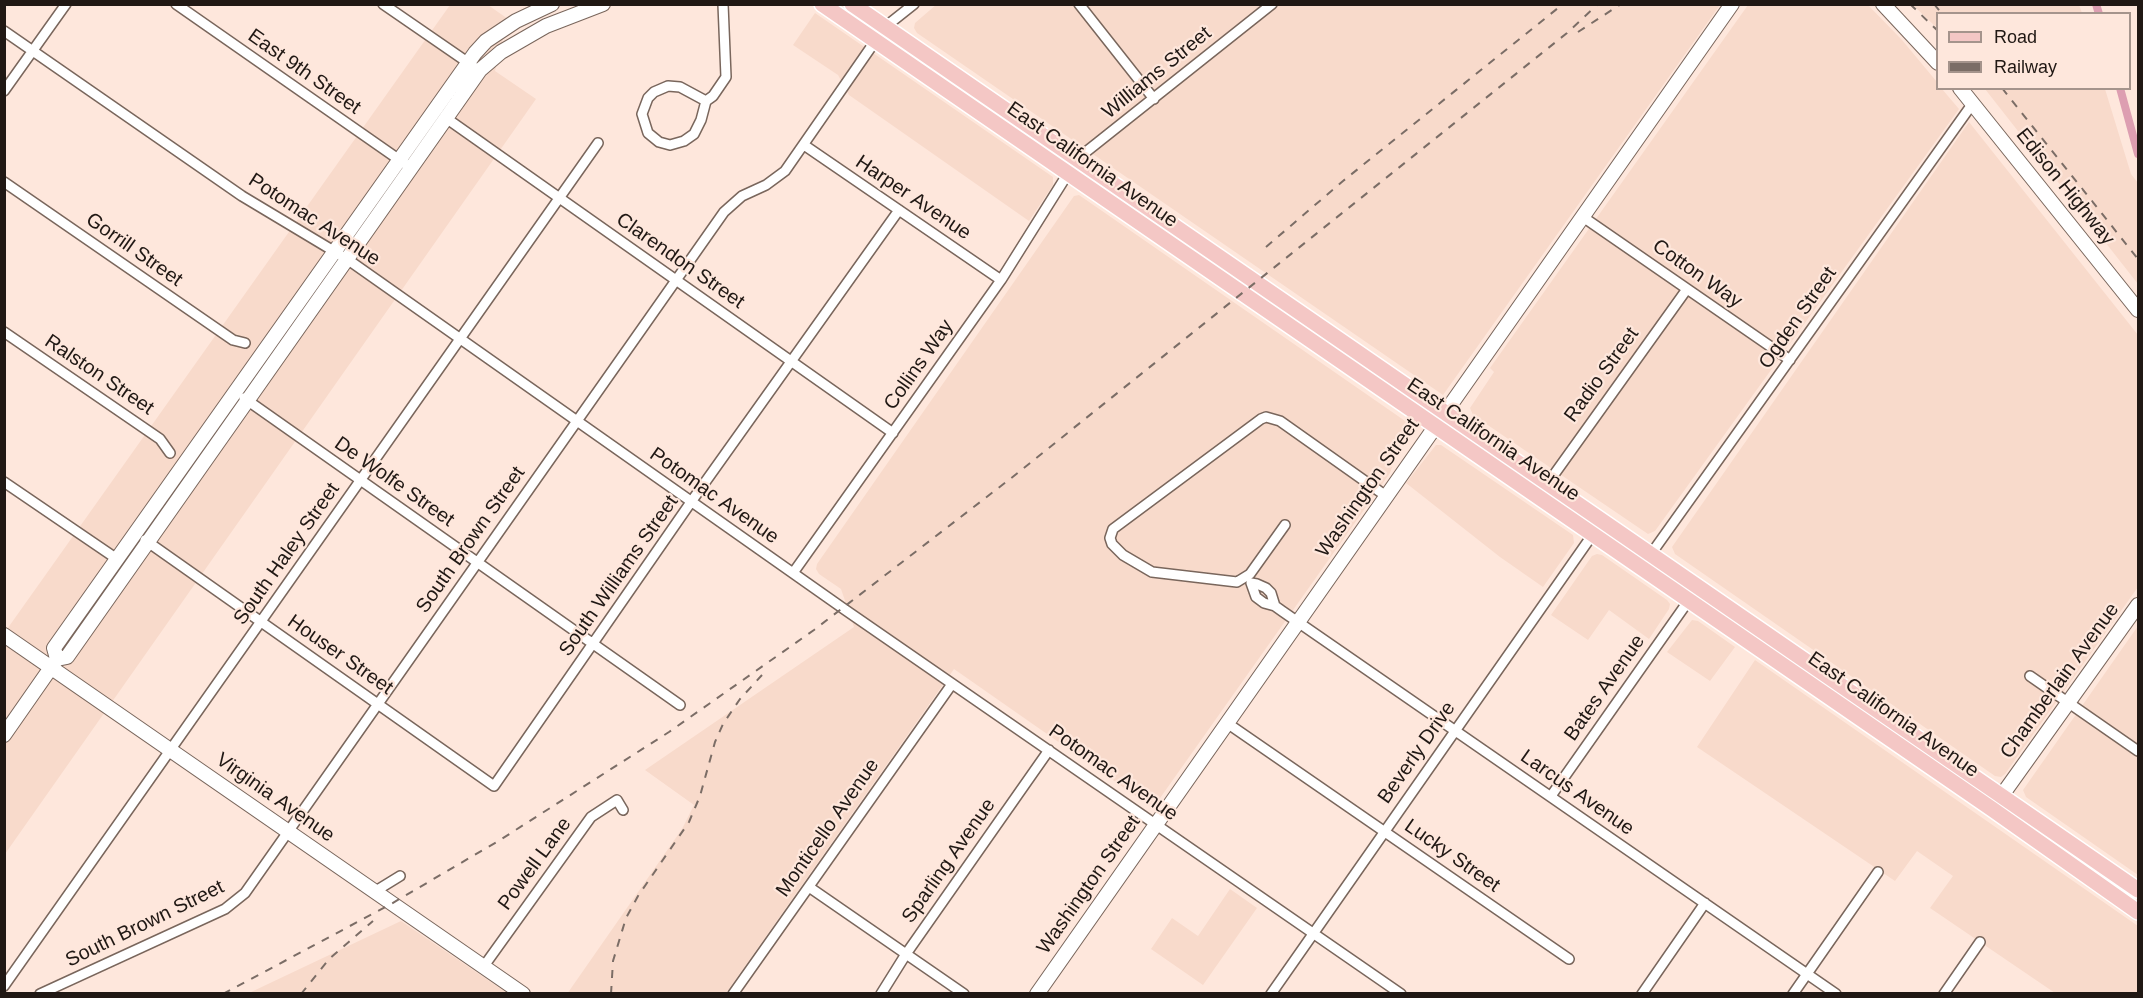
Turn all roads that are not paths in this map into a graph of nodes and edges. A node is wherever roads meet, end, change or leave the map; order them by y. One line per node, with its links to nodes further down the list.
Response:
1 (66, 4): 18 (street)
2 (176, 4): 30 (street, East 9th Street)
3 (383, 4): 20 (street)
4 (552, 4): 20 (street)
5 (603, 4): 14 (street)
6 (723, 4): 24 (street)
7 (822, 4): 17 (main road, East California Avenue)
8 (852, 4): 15 (main road, East California Avenue)
9 (914, 4): 15 (street, South Brown Street)
10 (1078, 4): 23 (street)
11 (1272, 4): 23 (street, Williams Street)
12 (1732, 4): 36 (street, Washington Street)
13 (1883, 4): 19 (street)
14 (580, 9): 20 (street)
15 (885, 27): 17 (street, South Brown Street); 29 (main road, East California Avenue)
16 (4, 31): 18 (street, Potomac Avenue)
17 (876, 41): 28 (street, South Brown Street); 32 (main road, East California Avenue)
18 (33, 51): 22 (street); 37 (street, Potomac Avenue)
19 (1936, 61)
20 (474, 66): 26 (street); 30 (street)
21 (1962, 90): 25 (street, Edison Highway)
22 (4, 91)
23 (1154, 99): 29 (street, Williams Street)
24 (706, 101): 24 (street)
25 (1973, 102): 42 (street, Edison Highway); 46 (street, Ogden Street)
26 (446, 118): 31 (street); 34 (street, Clarendon Street)
27 (598, 143): 34 (street, South Haley Street)
28 (804, 145): 35 (street, Harper Avenue); 39 (street, South Brown Street)
29 (1077, 159): 32 (street, Williams Street); 50 (main road, East California Avenue)
30 (399, 160): 31 (street, East 9th Street); 37 (street)
31 (411, 168): 38 (street)
32 (1069, 173): 40 (street, Collins Way); 52 (main road, East California Avenue)
33 (4, 182): 45 (street, Gorrill Street)
34 (559, 198): 39 (street, Clarendon Street); 44 (street, South Haley Street)
35 (899, 210): 40 (street, Harper Avenue); 47 (street, South Williams Street)
36 (1583, 217): 41 (street, Cotton Way); 50 (street, Washington Street)
37 (333, 251): 38 (street, Potomac Avenue); 48 (street)
38 (347, 259): 44 (street, Potomac Avenue); 49 (street)
39 (675, 280): 47 (street, Clarendon Street); 51 (street, South Brown Street)
40 (1001, 280): 53 (street, Collins Way)
41 (1687, 289): 46 (street, Cotton Way); 57 (street, Radio Street)
42 (2139, 310)
43 (4, 332): 54 (street, Ralston Street)
44 (459, 339): 51 (street, Potomac Avenue); 55 (street, South Haley Street)
45 (245, 343)
46 (1790, 360): 64 (street, Ogden Street)
47 (792, 362): 53 (street, Clarendon Street); 59 (street, South Williams Street)
48 (235, 392): 49 (street, De Wolfe Street); 61 (street)
49 (248, 401): 55 (street, De Wolfe Street); 63 (street)
50 (1445, 412): 52 (street, Washington Street); 57 (main road, East California Avenue)
51 (576, 421): 59 (street, Potomac Avenue); 66 (street, South Brown Street)
52 (1436, 426): 58 (street, Washington Street); 62 (main road, East California Avenue)
53 (893, 433): 67 (street, Collins Way)
54 (170, 453)
55 (360, 480): 66 (street, De Wolfe Street); 72 (street, South Haley Street)
56 (4, 482): 65 (street)
57 (1548, 483): 64 (main road, East California Avenue)
58 (1386, 496): 68 (street); 71 (street, Washington Street)
59 (691, 502): 67 (street, Potomac Avenue); 76 (street, South Williams Street)
60 (1285, 525): 68 (street)
61 (135, 533): 63 (street, Houser Street); 65 (street)
62 (1593, 534): 69 (main road, East California Avenue); 85 (street, Beverly Drive)
63 (148, 542): 72 (street, Houser Street); 77 (street)
64 (1651, 554): 73 (main road, East California Avenue)
65 (117, 559): 77 (street)
66 (477, 562): 76 (street, De Wolfe Street); 82 (street, South Brown Street)
67 (793, 573): 80 (street, Potomac Avenue)
68 (1248, 580): 71 (street, Larcus Avenue)
69 (1689, 600): 73 (main road); 75 (main road, East California Avenue); 91 (street, Bates Avenue)
70 (2139, 605): 81 (street, Chamberlain Avenue)
71 (1298, 621): 84 (street, Washington Street); 85 (street, Larcus Avenue)
72 (261, 622): 82 (street, Houser Street); 87 (street, South Haley Street)
73 (1757, 628): 78 (main road, East California Avenue)
74 (4, 635): 77 (street, Virginia Avenue)
75 (1744, 638): 78 (main road); 93 (main road, East California Avenue)
76 (594, 645): 83 (street, De Wolfe Street); 90 (street, South Williams Street)
77 (54, 663): 86 (street); 87 (street, Virginia Avenue)
78 (1812, 665): 92 (main road, East California Avenue)
79 (2030, 676): 81 (street)
80 (952, 684): 88 (street, Potomac Avenue); 100 (street, Monticello Avenue)
81 (2069, 703): 89 (street); 92 (street, Chamberlain Avenue)
82 (378, 704): 90 (street, Houser Street); 96 (street, South Brown Street)
83 (680, 705)
84 (1227, 723): 95 (street, Washington Street); 97 (street, Lucky Street)
85 (1455, 730): 91 (street, Larcus Avenue); 97 (street, Beverly Drive)
86 (4, 735)
87 (171, 750): 96 (street, Virginia Avenue); 111 (street, South Haley Street)
88 (1048, 750): 95 (street, Potomac Avenue); 107 (street, Sparling Avenue)
89 (2139, 751)
90 (494, 786)
91 (1551, 796): 103 (street, Larcus Avenue)
92 (2002, 796): 93 (street, Chamberlain Avenue); 101 (main road, East California Avenue)
93 (1992, 809): 104 (main road, East California Avenue)
94 (623, 810): 109 (street, Powell Lane)
95 (1156, 824): 105 (street, Potomac Avenue); 118 (street, Washington Street)
96 (289, 831): 102 (street, Virginia Avenue); 113 (street, South Brown Street)
97 (1384, 831): 105 (street, Beverly Drive); 108 (street, Lucky Street)
98 (1878, 872): 110 (street)
99 (400, 876): 102 (street)
100 (809, 887): 107 (street); 115 (street, Monticello Avenue)
101 (2139, 890)
102 (374, 892): 109 (street, Virginia Avenue)
103 (1705, 903): 110 (street, Larcus Avenue); 121 (street)
104 (2139, 912)
105 (1313, 933): 119 (street, Beverly Drive); 120 (street, Potomac Avenue)
106 (1980, 942): 112 (street)
107 (906, 954): 116 (street, Sparling Avenue); 117 (street)
108 (1569, 959)
109 (484, 966): 114 (street, Virginia Avenue)
110 (1807, 973): 122 (street); 123 (street, Larcus Avenue)
111 (4, 986)
112 (1949, 992)
113 (40, 993)
114 (523, 993)
115 (732, 993)
116 (881, 993)
117 (964, 993)
118 (1037, 993)
119 (1271, 993)
120 (1401, 993)
121 (1642, 993)
122 (1793, 993)
123 (1836, 993)

